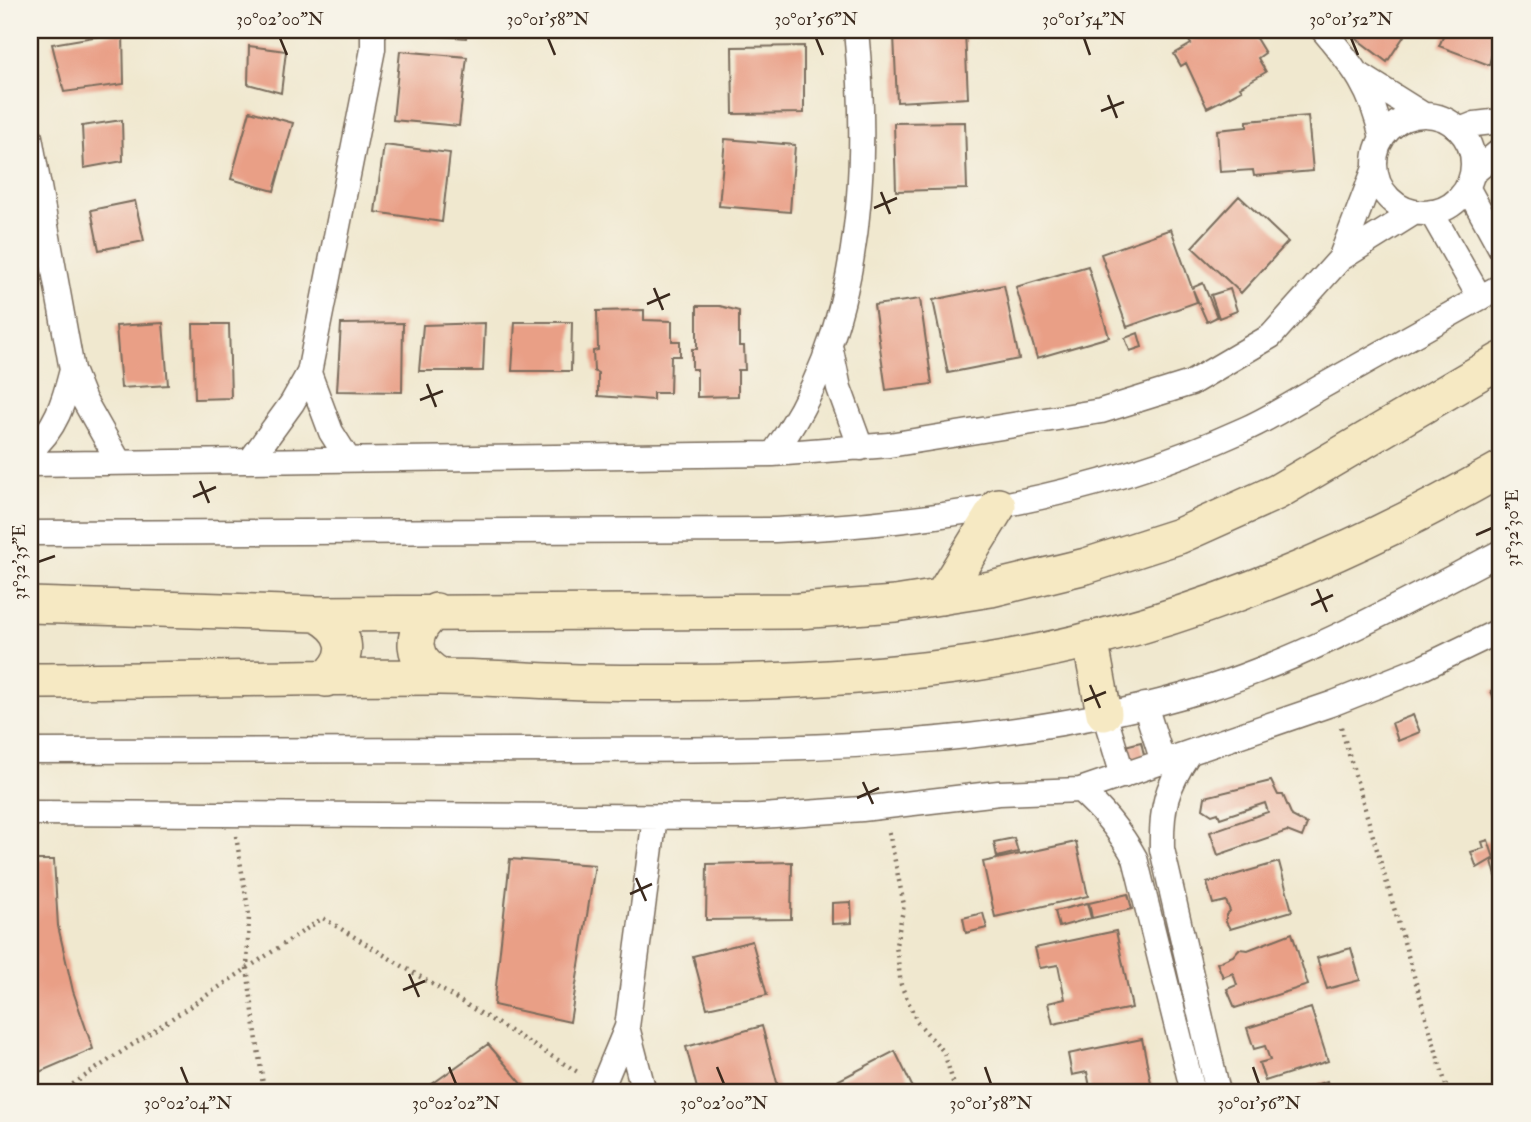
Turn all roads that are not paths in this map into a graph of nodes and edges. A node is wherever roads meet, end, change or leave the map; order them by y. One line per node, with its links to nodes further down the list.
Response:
1 (373, 30): 21 (street)
2 (856, 30): 18 (street)
3 (1323, 30): 4 (street)
4 (1359, 74): 5 (street); 9 (street)
5 (1422, 114): 7 (street); 9 (street)
6 (1501, 121): 7 (street)
7 (1460, 130): 12 (street)
8 (30, 137): 20 (street)
9 (1382, 138): 11 (street)
10 (1501, 150): 12 (street)
11 (1375, 168): 13 (street); 15 (street)
12 (1470, 181): 13 (street); 14 (street)
13 (1423, 212): 15 (street); 17 (street)
14 (1501, 249)
15 (1340, 259): 22 (street)
16 (1501, 286): 17 (street)
17 (1480, 298): 30 (street)
18 (831, 350): 22 (street); 24 (street)
19 (1501, 360): 33 (street)
20 (72, 370): 23 (street); 27 (street)
21 (309, 373): 25 (street); 26 (street)
22 (860, 448): 24 (street)
23 (30, 451)
24 (773, 454): 25 (street)
25 (348, 459): 26 (street)
26 (250, 461): 27 (street)
27 (119, 462): 28 (street)
28 (30, 464)
29 (1501, 469): 38 (street)
30 (998, 506): 31 (street); 33 (street)
31 (30, 533)
32 (1501, 552): 42 (street)
33 (942, 597): 35 (street)
34 (30, 605): 36 (street)
35 (436, 611): 36 (street); 39 (street)
36 (317, 614): 40 (street)
37 (1501, 631): 45 (street)
38 (1090, 639): 39 (street); 43 (street)
39 (442, 677): 40 (street)
40 (326, 679): 41 (street)
41 (30, 681)
42 (1145, 705): 43 (street); 46 (street)
43 (1104, 713): 44 (street); 47 (street)
44 (30, 751)
45 (1189, 753): 46 (street); 51 (street)
46 (1163, 762): 47 (street)
47 (1123, 776): 48 (street)
48 (1080, 790): 50 (street); 52 (street)
49 (30, 813): 50 (street)
50 (655, 817): 53 (street)
51 (1166, 870): 52 (street); 57 (street)
52 (1140, 876): 56 (street)
53 (627, 1027): 54 (street); 55 (street)
54 (602, 1090)
55 (644, 1092)
56 (1193, 1092)
57 (1218, 1092)

